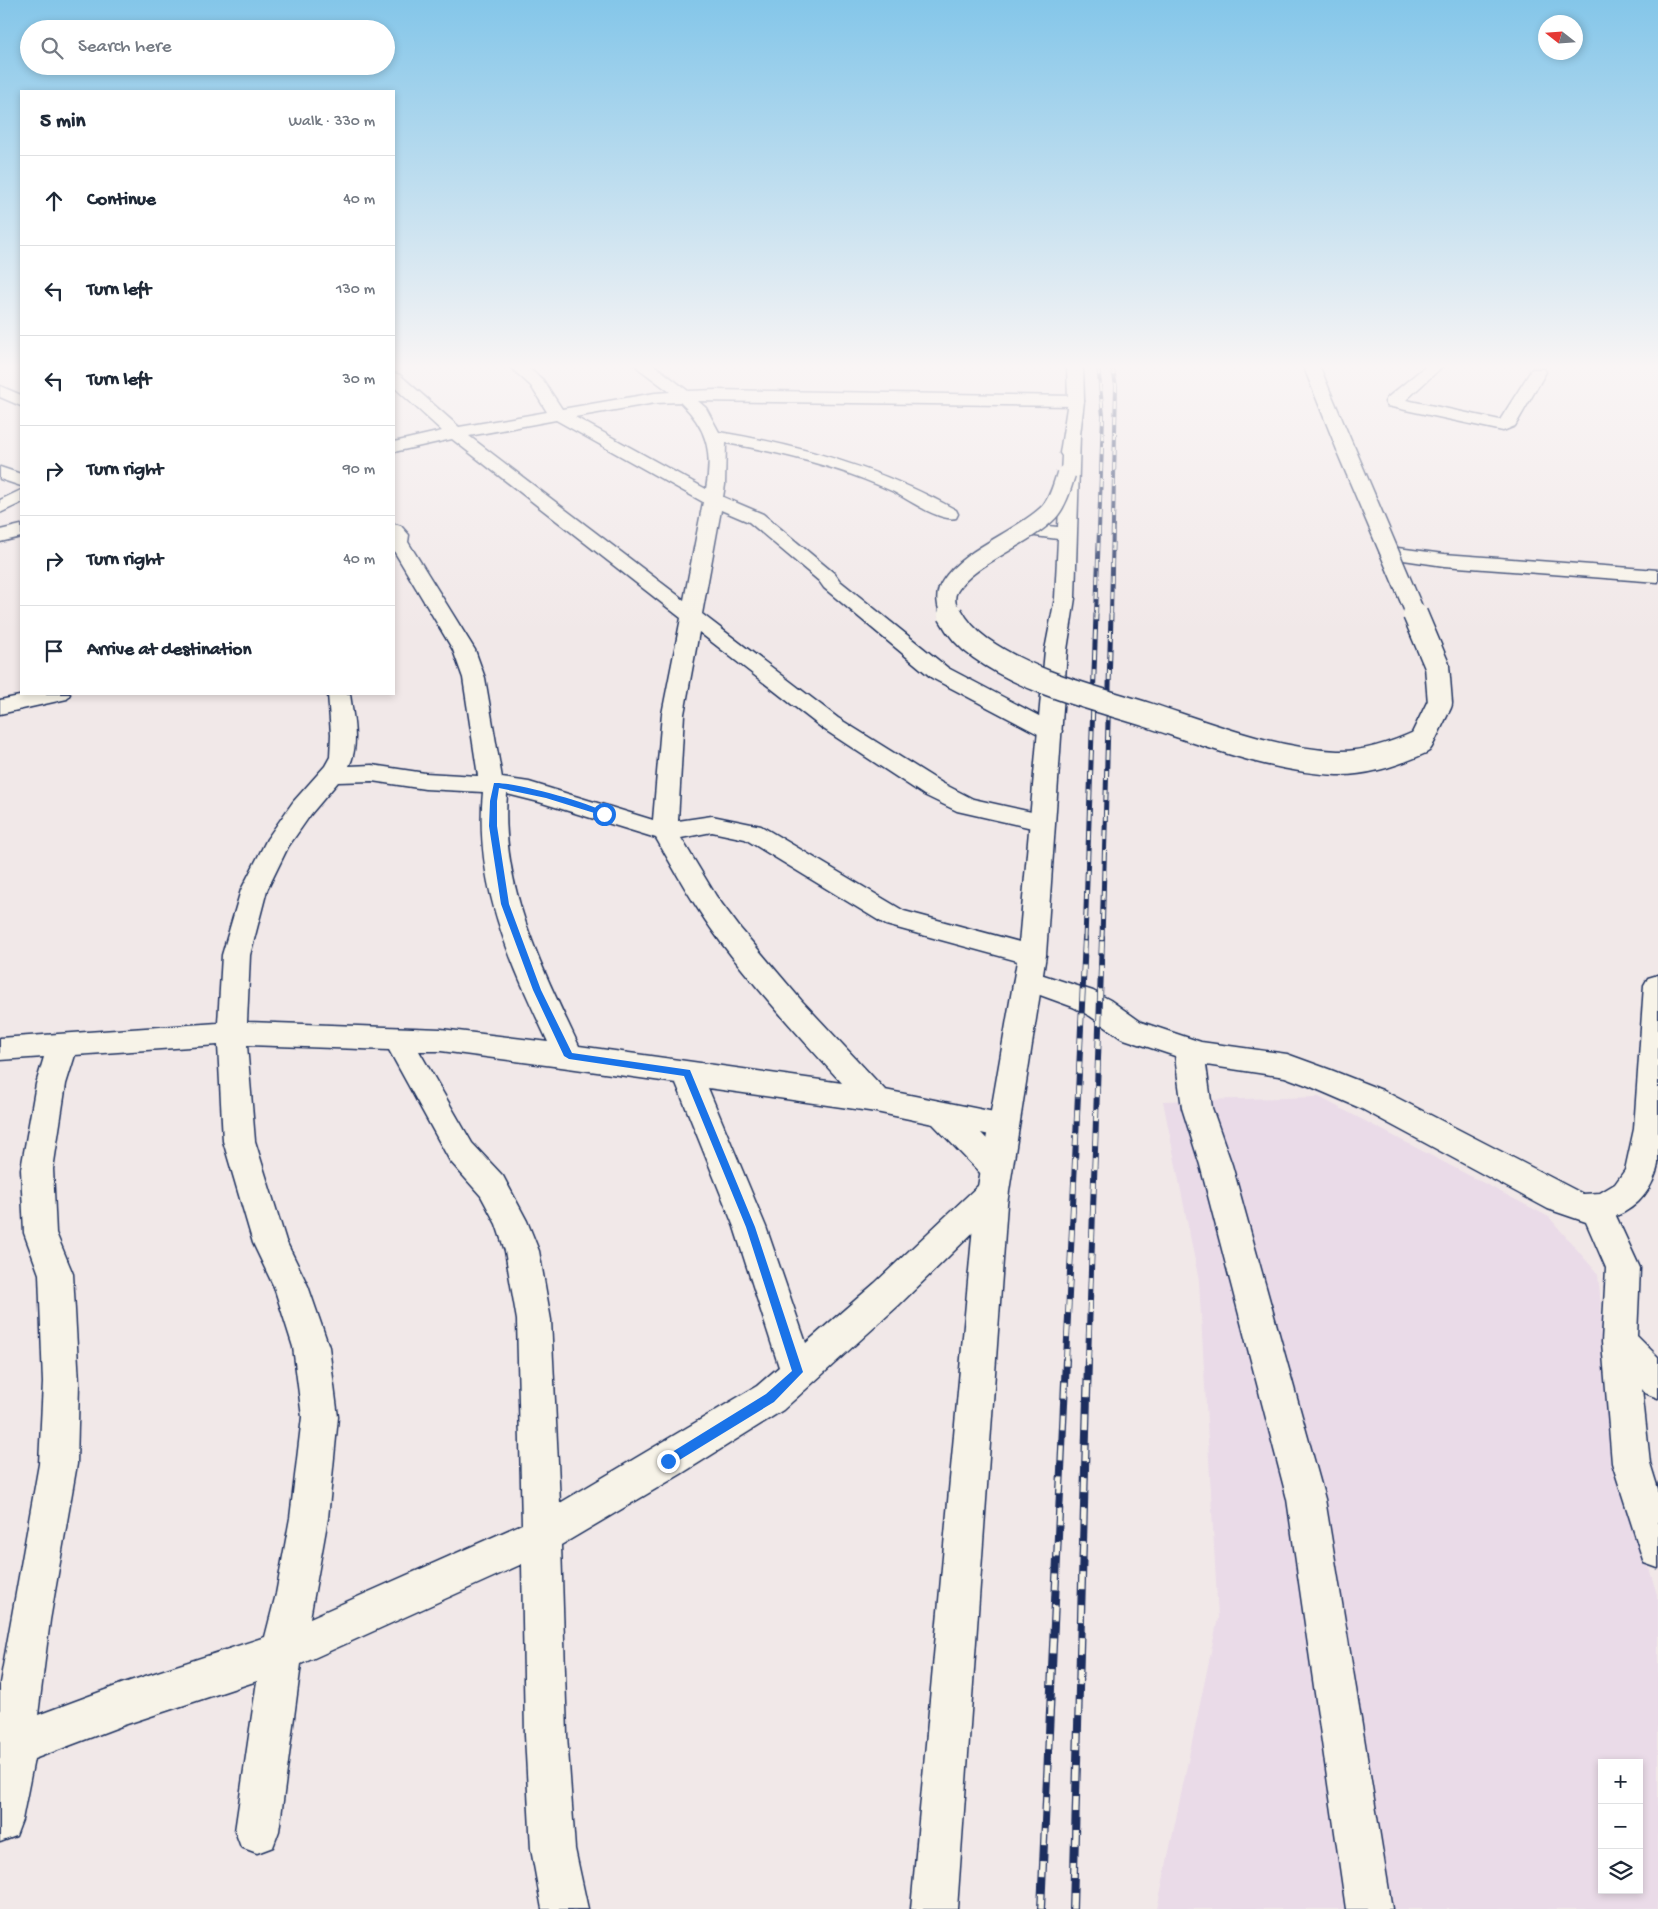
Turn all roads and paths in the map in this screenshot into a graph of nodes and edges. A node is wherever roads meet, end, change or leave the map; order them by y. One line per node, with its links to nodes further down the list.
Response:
1 (482, 454): 21 (street)
2 (630, 454): 11 (street)
3 (717, 454): 11 (street)
4 (801, 454): 13 (street)
5 (1069, 454): 14 (street, bridge)
6 (1071, 454): 17 (street)
7 (1348, 454): 19 (street, bridge)
8 (0, 472): 9 (street)
9 (20, 480)
10 (20, 497): 12 (street)
11 (713, 500): 21 (street); 25 (street)
12 (0, 507)
13 (949, 514)
14 (1027, 530): 17 (street); 19 (street, bridge)
15 (20, 531): 18 (street)
16 (395, 531): 27 (street)
17 (1069, 534): 25 (street)
18 (0, 536)
19 (1390, 553): 20 (street)
20 (1658, 576)
21 (691, 616): 28 (street); 29 (street)
22 (54, 695): 24 (street)
23 (339, 695): 26 (street)
24 (0, 707)
25 (1050, 731): 28 (street)
26 (331, 775): 27 (street); 32 (street)
27 (494, 785): 29 (street); 37 (street)
28 (1041, 822): 30 (street)
29 (665, 832): 30 (street); 39 (street)
30 (1030, 968): 36 (street); 41 (street)
31 (1658, 985): 43 (street)
32 (232, 1033): 33 (street); 34 (street); 49 (street)
33 (398, 1039): 37 (street); 47 (street)
34 (63, 1045): 35 (street); 50 (street)
35 (0, 1049)
36 (1189, 1049): 43 (street); 55 (street)
37 (569, 1056): 38 (street)
38 (687, 1073): 39 (street); 45 (street)
39 (876, 1100): 40 (street)
40 (941, 1112): 41 (street); 42 (street)
41 (1003, 1125): 42 (street)
42 (994, 1180): 45 (street); 54 (street)
43 (1596, 1208): 44 (street)
44 (1619, 1342): 46 (street); 48 (street)
45 (798, 1372): 47 (street)
46 (1658, 1381)
47 (542, 1534): 49 (street); 53 (street)
48 (1658, 1550)
49 (282, 1652): 50 (street); 52 (street)
50 (8, 1746): 51 (street)
51 (0, 1820)
52 (257, 1832)
53 (565, 1909)
54 (934, 1909)
55 (1369, 1909)

